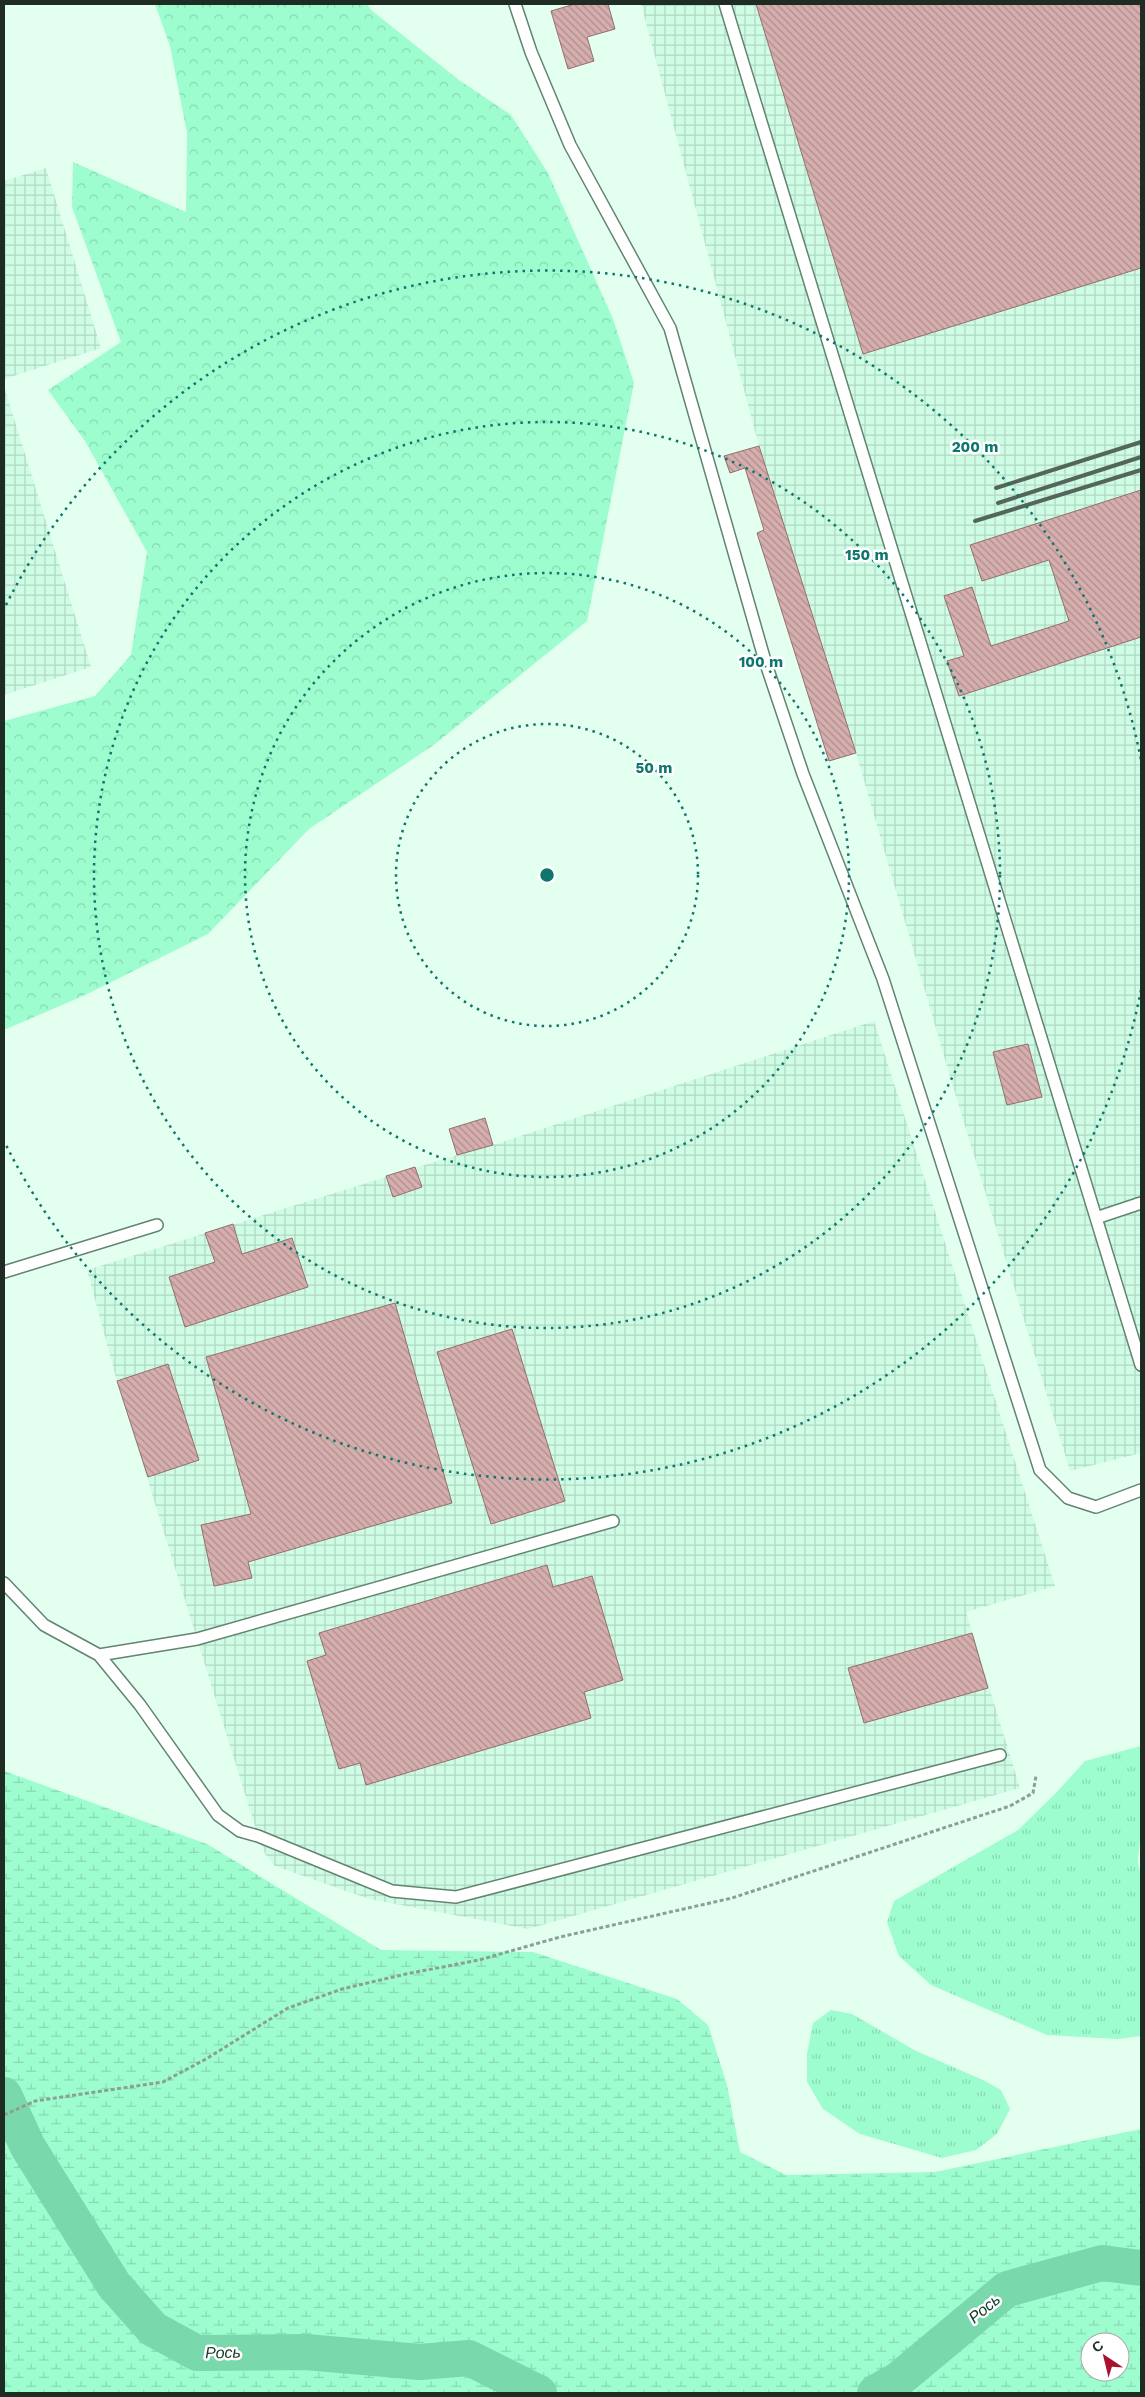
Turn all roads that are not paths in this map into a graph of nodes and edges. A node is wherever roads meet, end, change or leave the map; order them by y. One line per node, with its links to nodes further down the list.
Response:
1 (515, 4): 8 (lane)
2 (724, 4): 4 (lane)
3 (1141, 1203): 4 (lane)
4 (1096, 1218): 7 (lane)
5 (157, 1225): 6 (lane)
6 (4, 1272)
7 (1141, 1365)
8 (1141, 1490)
9 (613, 1521): 11 (lane)
10 (4, 1582): 11 (lane)
11 (99, 1655): 12 (lane)
12 (1000, 1755)

